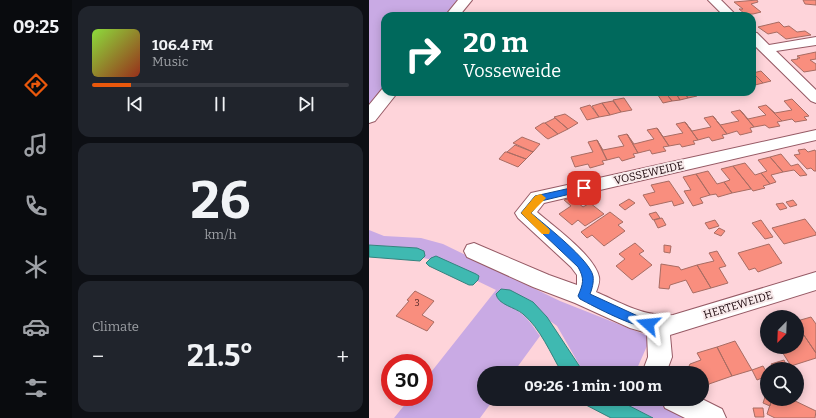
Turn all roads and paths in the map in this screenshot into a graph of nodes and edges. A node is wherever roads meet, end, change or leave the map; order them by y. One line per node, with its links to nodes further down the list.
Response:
1 (465, 0): 3 (main road)
2 (714, 0): 4 (street)
3 (455, 12)
4 (727, 12)
5 (756, 40): 7 (street)
6 (816, 40): 7 (street)
7 (765, 49): 9 (street)
8 (386, 96): 10 (main road)
9 (816, 98)
10 (369, 117)
11 (816, 134): 14 (street, VOSSEWEIDE)
12 (474, 251): 14 (street)
13 (816, 281): 15 (street, HERTEWEIDE)
14 (583, 296): 15 (street)
15 (659, 326): 16 (street)
16 (657, 366)
17 (688, 406): 18 (street)
18 (713, 418)

